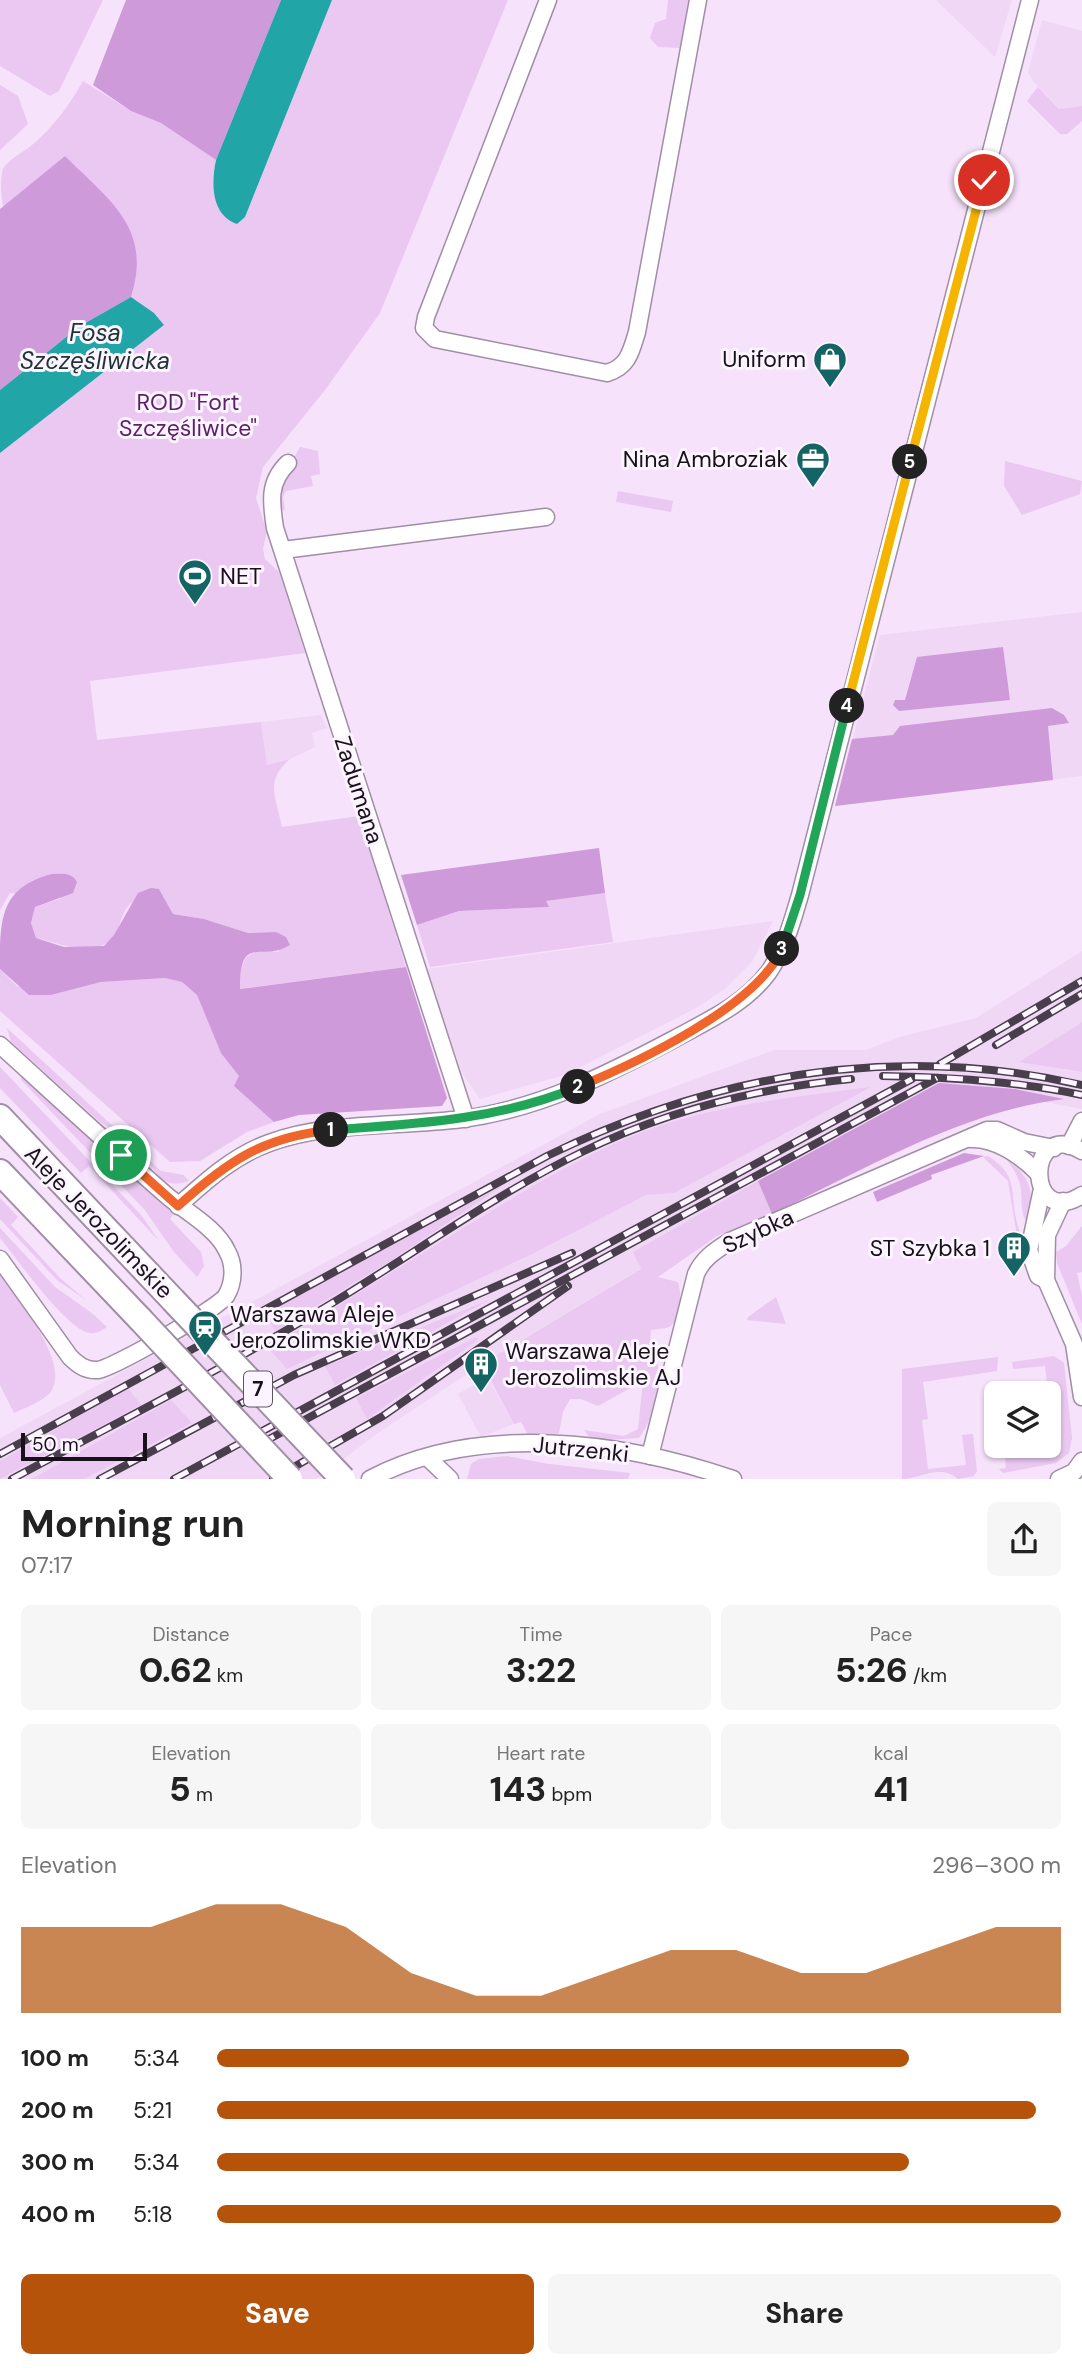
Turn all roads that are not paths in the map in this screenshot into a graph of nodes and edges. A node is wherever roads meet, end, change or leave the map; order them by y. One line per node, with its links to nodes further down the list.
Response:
1 (548, 0): 2 (street)
2 (698, 0)
3 (1030, 0): 9 (street)
4 (288, 463): 6 (street, Zadumana)
5 (546, 517): 6 (street)
6 (283, 550): 9 (street, Zadumana)
7 (0, 1045): 18 (street)
8 (0, 1117): 26 (main road, Aleje Jerozolimskie / 7, bridge)
9 (466, 1119): 18 (street)
10 (1082, 1121): 12 (street)
11 (961, 1140): 12 (street, Szybka); 14 (street, Szybka); 22 (street, Szybka)
12 (1068, 1148): 14 (street)
13 (0, 1172): 25 (main road, Aleje Jerozolimskie / 7, bridge)
14 (1037, 1172): 15 (street)
15 (1042, 1189): 17 (street); 20 (street)
16 (1082, 1195): 17 (street)
17 (1063, 1201): 20 (street)
18 (178, 1206): 19 (street)
19 (0, 1259)
20 (1046, 1280): 21 (street)
21 (1082, 1397)
22 (650, 1456): 23 (street, Jutrzenki); 29 (street, Jutrzenki)
23 (427, 1457): 27 (street, Jutrzenki); 28 (street)
24 (1082, 1461): 30 (street)
25 (290, 1479)
26 (343, 1479)
27 (370, 1479)
28 (450, 1479)
29 (733, 1479)
30 (1059, 1479)

